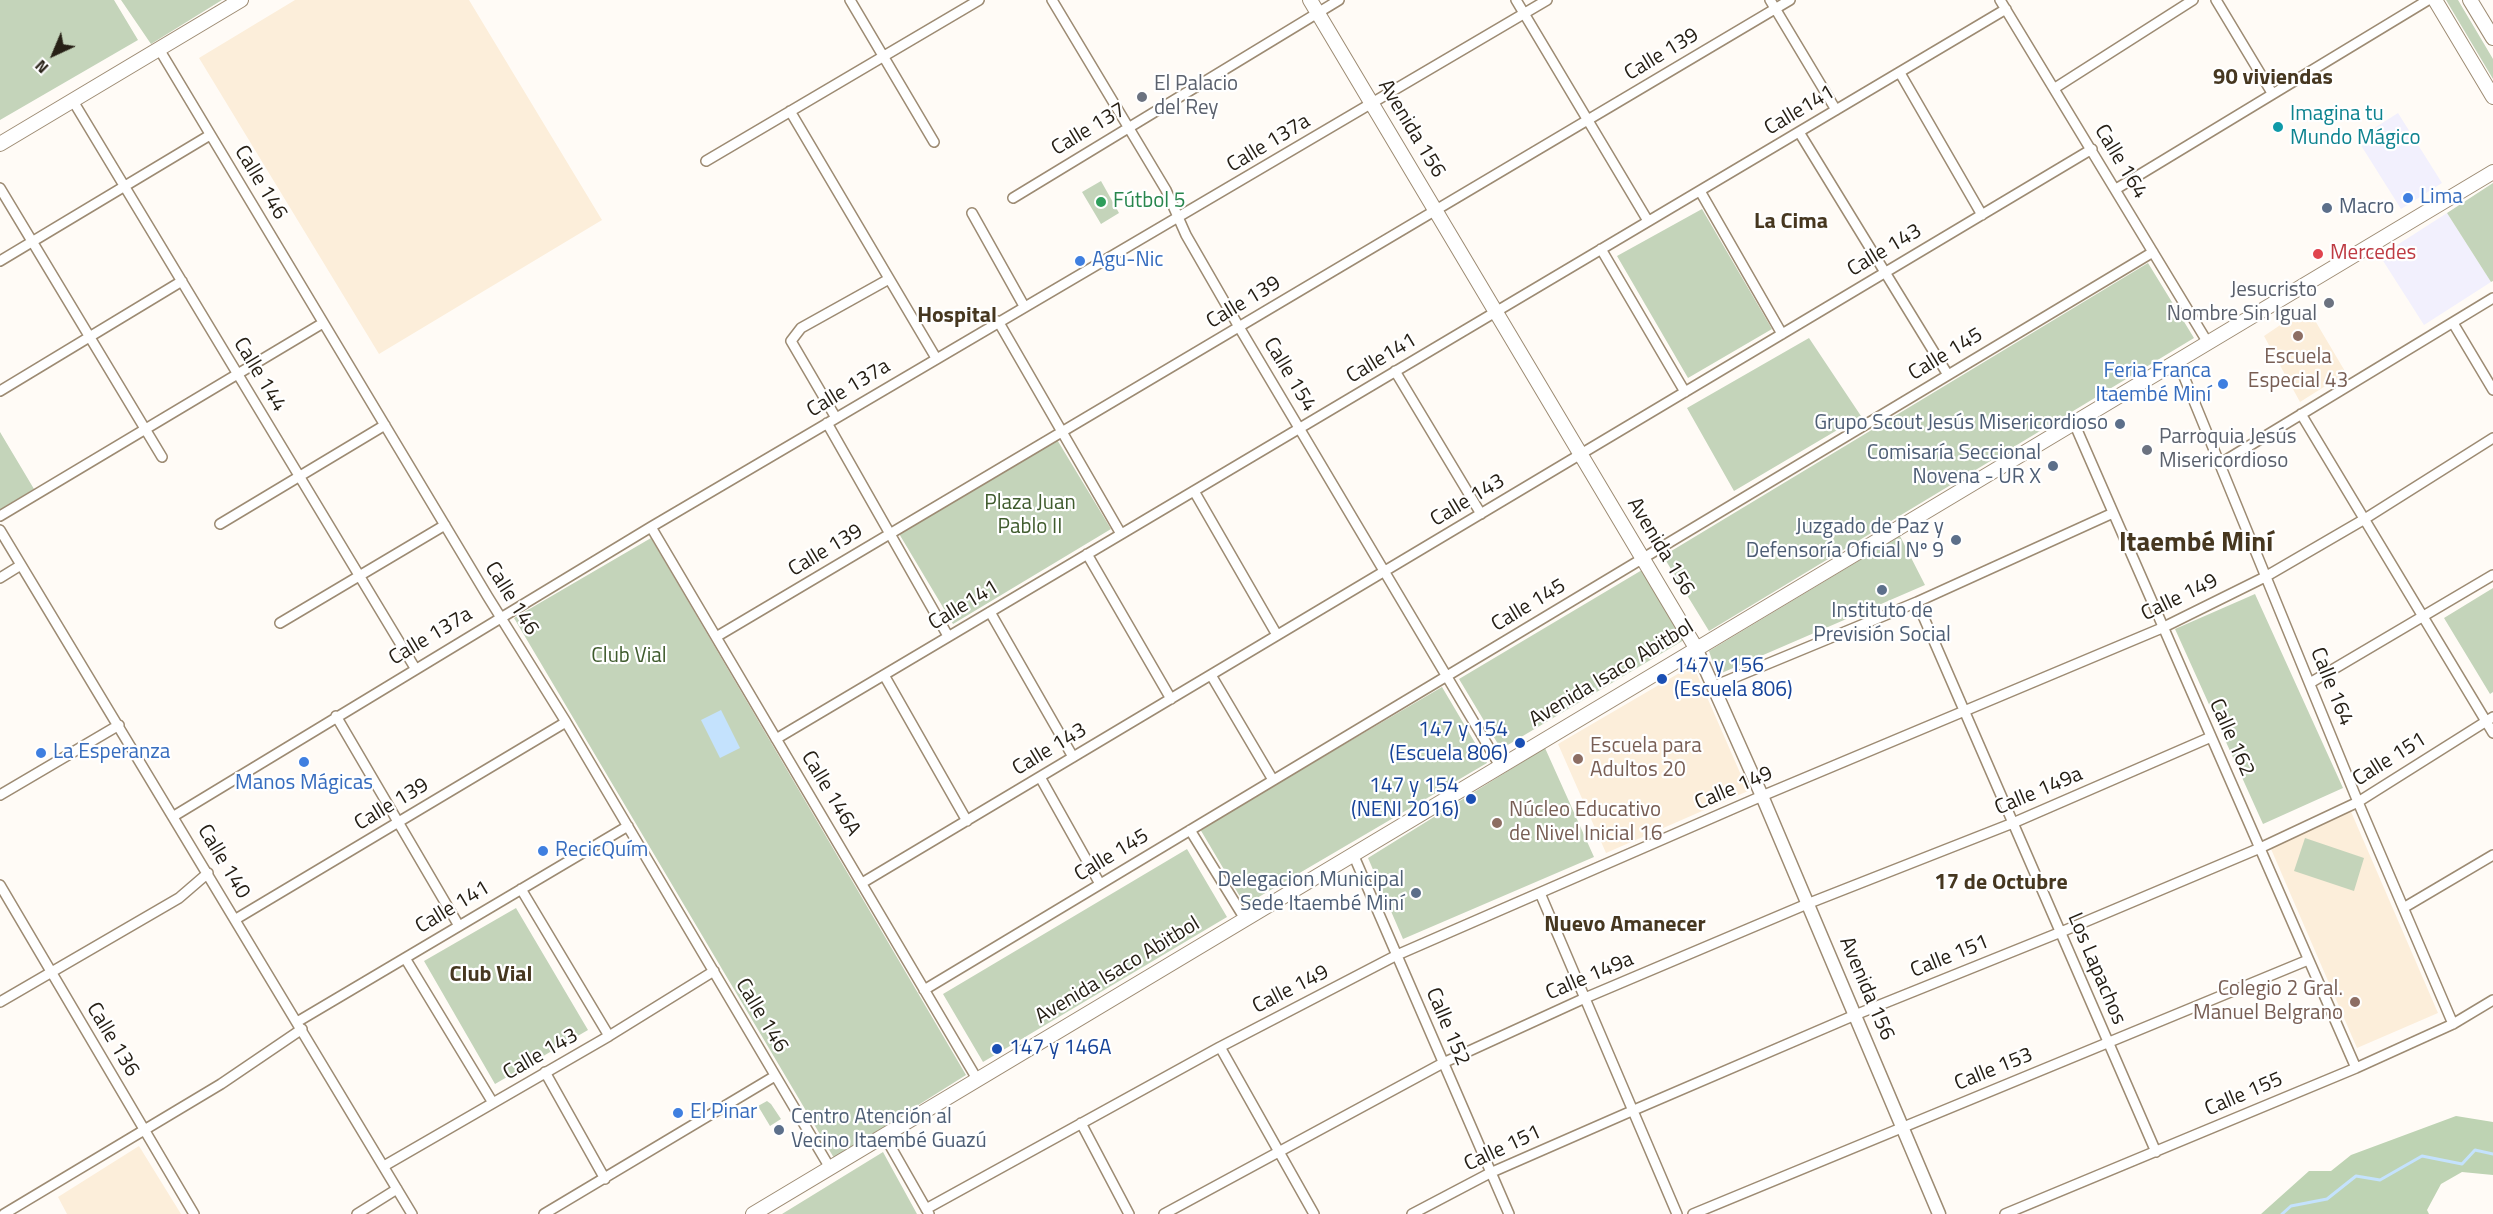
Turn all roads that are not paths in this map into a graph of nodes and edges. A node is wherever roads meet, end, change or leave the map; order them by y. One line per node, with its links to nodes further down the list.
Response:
1 (241, 0): 22 (main road)
2 (850, 0): 23 (street)
3 (979, 0): 23 (street)
4 (1052, 0): 33 (street, Calle 154)
5 (1310, 0): 19 (main road, Avenida 156)
6 (1339, 0): 19 (street, Calle 137)
7 (1516, 0): 20 (street)
8 (1547, 0): 20 (street, Calle 137a)
9 (1770, 0): 17 (street)
10 (1790, 0): 17 (street, Calle 139)
11 (2000, 0): 18 (street, Calle 164)
12 (2193, 0): 25 (street)
13 (2216, 0): 26 (street)
14 (2428, 0): 26 (street)
15 (2435, 0): 27 (main road)
16 (2470, 0): 21 (main road)
17 (1775, 9): 31 (street); 32 (street, Calle 139)
18 (2006, 9): 24 (street, Calle141); 25 (street, Calle 164)
19 (1317, 13): 29 (main road, Avenida 156); 33 (street, Calle 137)
20 (1524, 13): 29 (street, Calle 137a); 32 (street)
21 (2493, 38)
22 (159, 49): 28 (main road); 35 (street, Calle 146)
23 (882, 57): 30 (street); 36 (street)
24 (1899, 73): 31 (street, Calle141); 48 (street)
25 (2055, 87): 38 (street, Calle 164)
26 (2272, 93): 43 (street)
27 (2493, 97)
28 (73, 101): 37 (main road); 41 (street, Calle 144)
29 (1372, 104): 46 (main road, Avenida 156); 49 (street, Calle 137a)
30 (790, 111): 39 (street); 56 (street)
31 (1836, 111): 34 (street, Calle141)
32 (1588, 120): 46 (street, Calle 139); 50 (street)
33 (1129, 128): 45 (street, Calle 137); 49 (street, Calle 154)
34 (1798, 132): 44 (street, Calle141); 55 (street)
35 (210, 135): 41 (street); 62 (street, Calle 146)
36 (934, 142)
37 (0, 144)
38 (2092, 149): 43 (street, Calle 164); 48 (street, Calle 143)
39 (706, 161)
40 (2493, 172): 67 (main road, Avenida Isaco Abitbol)
41 (124, 186): 51 (street); 57 (street, Calle 144)
42 (0, 188): 51 (street)
43 (2116, 189): 53 (street, Calle 164)
44 (1700, 191): 50 (street, Calle141); 65 (street)
45 (1012, 198)
46 (1435, 210): 60 (main road, Avenida 156); 64 (street, Calle 139)
47 (972, 213): 59 (street)
48 (1982, 215): 55 (street, Calle 143)
49 (1179, 218): 59 (street, Calle 137a); 64 (street, Calle 154)
50 (1648, 221): 52 (street, Calle141)
51 (32, 242): 54 (street); 66 (street)
52 (1601, 249): 60 (street, Calle141); 75 (street)
53 (2153, 252): 67 (street, Calle 164); 72 (street, Calle 145)
54 (0, 261)
55 (1884, 273): 65 (street, Calle 143); 72 (street)
56 (890, 279): 68 (street); 77 (street)
57 (182, 281): 66 (street); 71 (street, Calle 144)
58 (2493, 298): 63 (street)
59 (1024, 306): 61 (street, Calle 137a)
60 (1496, 312): 70 (street, Calle141); 85 (main road, Avenida 156)
61 (998, 321): 68 (street, Calle 137a); 83 (street)
62 (323, 322): 71 (street); 80 (street, Calle 146)
63 (2453, 323): 73 (street); 76 (street)
64 (1239, 327): 81 (street, Calle 154); 83 (street, Calle 139)
65 (1782, 334): 75 (street, Calle 143)
66 (90, 337): 74 (street); 82 (street)
67 (2208, 344): 69 (main road, Avenida Isaco Abitbol)
68 (936, 358): 77 (street, Calle 137a)
69 (2178, 362): 79 (main road, Avenida Isaco Abitbol); 87 (street, Calle 164)
70 (1395, 371): 81 (street, Calle141); 91 (street)
71 (237, 374): 82 (street); 88 (street, Calle 144)
72 (1948, 375): 101 (street, Calle 145)
73 (2493, 390)
74 (0, 391)
75 (1685, 392): 85 (street, Calle 143)
76 (2301, 414): 87 (street); 93 (street)
77 (836, 418): 78 (street, Calle 137a)
78 (827, 423): 96 (street, Calle 137a); 98 (street)
79 (2074, 423): 90 (street, Calle 162); 117 (main road, Avenida Isaco Abitbol)
80 (385, 425): 88 (street); 95 (street, Calle 146)
81 (1300, 428): 89 (street, Calle141); 103 (street, Calle 154)
82 (146, 430): 86 (street); 92 (street)
83 (1062, 431): 98 (street, Calle 139); 99 (street)
84 (2493, 438): 93 (street, Calle 149)
85 (1581, 454): 91 (street, Calle 143); 101 (main road, Avenida 156)
86 (162, 457)
87 (2221, 463): 106 (street, Calle 164)
88 (299, 477): 94 (street); 105 (street, Calle 144)
89 (1194, 491): 99 (street, Calle141); 114 (street)
90 (2113, 513): 108 (street); 113 (street, Calle 162)
91 (1480, 514): 103 (street, Calle 143)
92 (0, 516)
93 (2363, 520): 106 (street, Calle 149); 111 (street)
94 (220, 524)
95 (445, 525): 105 (street); 110 (street, Calle 146)
96 (651, 527): 110 (street, Calle 137a); 116 (street, Calle 146A)
97 (0, 530): 102 (street, Calle 140)
98 (890, 534): 115 (street); 116 (street, Calle 139)
99 (1121, 534): 100 (street, Calle141)
100 (1087, 554): 109 (street, Calle141); 124 (street)
101 (1643, 558): 117 (main road, Avenida 156); 121 (street, Calle 145)
102 (21, 565): 107 (street); 129 (street, Calle 140)
103 (1383, 572): 114 (street, Calle 143); 121 (street, Calle 154)
104 (2493, 575): 111 (street)
105 (359, 576): 112 (street); 118 (street, Calle 144)
106 (2265, 577): 113 (street, Calle 149); 122 (street, Calle 164)
107 (0, 578)
108 (1917, 602): 123 (street); 125 (street, Los Lapachos)
109 (990, 612): 115 (street, Calle141); 133 (street)
110 (500, 617): 118 (street, Calle 137a); 128 (street, Calle 146)
111 (2424, 617): 122 (street); 127 (street)
112 (280, 623)
113 (2162, 628): 125 (street, Calle 149); 131 (street, Calle 162)
114 (1277, 635): 120 (street, Calle 143)
115 (948, 636): 119 (street, Calle141)
116 (716, 637): 132 (street, Calle 146A)
117 (1696, 648): 123 (street, Avenida 156); 134 (main road, Avenida Isaco Abitbol)
118 (415, 668): 126 (street, Calle 137a)
119 (884, 675): 132 (street, Calle141); 141 (street)
120 (1211, 675): 124 (street, Calle 143); 136 (street)
121 (1447, 676): 134 (street, Calle 154); 136 (street, Calle 145)
122 (2310, 683): 139 (street, Calle 164)
123 (1714, 686): 138 (street, Avenida 156)
124 (1172, 699): 133 (street, Calle 143)
125 (1965, 711): 138 (street, Calle 149); 143 (street, Los Lapachos)
126 (336, 716): 140 (street, Calle 137a); 142 (street)
127 (2489, 719): 130 (street); 139 (street, Calle 151)
128 (567, 722): 142 (street, Calle 139); 144 (street, Calle 146)
129 (119, 725): 137 (street); 140 (street, Calle 140)
130 (2493, 733)
131 (2211, 737): 143 (street, Calle 149a); 146 (street, Calle 162)
132 (776, 739): 150 (street, Calle 146A)
133 (1073, 757): 135 (street, Calle 143)
134 (1500, 765): 147 (main road, Avenida Isaco Abitbol)
135 (1040, 777): 141 (street, Calle 143); 151 (street)
136 (1273, 780): 145 (street, Calle 145)
137 (0, 795)
138 (1762, 796): 154 (street, Calle 149); 155 (street, Avenida 156)
139 (2358, 802): 146 (street, Calle 151); 156 (street, Calle 164)
140 (174, 816): 149 (street, Calle 140)
141 (967, 820): 150 (street, Calle 143)
142 (399, 822): 158 (street, Calle 139); 159 (street)
143 (2013, 823): 155 (street, Calle 149a); 160 (street, Los Lapachos)
144 (628, 826): 153 (street, Calle 141); 164 (street, Calle 146)
145 (1190, 830): 151 (street, Calle 145); 157 (street)
146 (2260, 848): 160 (street, Calle 151); 163 (street, Calle 162)
147 (1353, 854): 157 (main road, Avenida Isaco Abitbol); 161 (street, Calle 152)
148 (2493, 855): 156 (street)
149 (208, 873): 158 (street, Calle 140); 165 (street)
150 (862, 883): 166 (street, Calle 146A)
151 (1100, 884): 166 (street, Calle 145)
152 (0, 885): 165 (street, Calle 136)
153 (521, 889): 159 (street, Calle 141); 173 (street)
154 (1540, 893): 161 (street, Calle 149); 167 (street)
155 (1807, 904): 167 (street, Calle 149a); 170 (street, Avenida 156)
156 (2405, 907): 171 (street, Calle 164)
157 (1245, 919): 180 (main road, Avenida Isaco Abitbol)
158 (236, 920): 172 (street, Calle 140)
159 (459, 926): 162 (street, Calle 141)
160 (2061, 932): 170 (street, Calle 151); 174 (street, Los Lapachos)
161 (1396, 955): 175 (street, Calle 149); 176 (street, Calle 152)
162 (405, 958): 172 (street, Calle 141); 181 (street)
163 (2308, 960): 174 (street, Calle 153); 177 (street, Calle 162)
164 (714, 971): 173 (street, Calle 143); 179 (street, Calle 146)
165 (51, 972): 169 (street); 185 (street, Calle 136)
166 (924, 990): 180 (street, Calle 146A)
167 (1585, 999): 176 (street, Calle 149a); 182 (street)
168 (2493, 1000): 171 (street, Calle 155)
169 (0, 1002)
170 (1855, 1016): 182 (street, Calle 151); 184 (street, Avenida 156)
171 (2453, 1024): 177 (street, Calle 155)
172 (300, 1026): 185 (street, Calle 141); 189 (street, Calle 140)
173 (609, 1036): 178 (street, Calle 143)
174 (2109, 1043): 184 (street, Calle 153); 188 (street, Los Lapachos)
175 (1220, 1047): 183 (street, Calle 149); 187 (street)
176 (1443, 1063): 187 (street, Calle 149a); 191 (street, Calle 152)
177 (2356, 1068): 188 (street, Calle 155)
178 (545, 1072): 181 (street, Calle 143); 192 (street)
179 (775, 1076): 190 (street, Calle 146); 192 (street)
180 (977, 1079): 186 (main road, Avenida Isaco Abitbol)
181 (493, 1103): 189 (street, Calle 143)
182 (1634, 1110): 191 (street, Calle 151); 206 (street)
183 (1081, 1123): 194 (street, Calle 149); 201 (street)
184 (1902, 1127): 207 (street, Calle 153); 208 (street, Avenida 156)
185 (145, 1131): 195 (street, Calle 141); 196 (street, Calle 136)
186 (884, 1135): 190 (main road, Avenida Isaco Abitbol); 194 (street)
187 (1278, 1150): 202 (street, Calle 149a); 203 (street)
188 (2156, 1152): 209 (street, Calle 155)
189 (384, 1166): 193 (street, Calle 140)
190 (830, 1168): 200 (main road, Avenida Isaco Abitbol)
191 (1490, 1173): 204 (street, Calle 151); 205 (street, Calle 152)
192 (605, 1179): 199 (street)
193 (397, 1190): 197 (street); 198 (street, Calle 140)
194 (928, 1211)
195 (4, 1214)
196 (194, 1214)
197 (357, 1214)
198 (412, 1214)
199 (544, 1214)
200 (753, 1214)
201 (1130, 1214)
202 (1164, 1214)
203 (1314, 1214)
204 (1412, 1214)
205 (1509, 1214)
206 (1677, 1214)
207 (1693, 1214)
208 (1939, 1214)
209 (2005, 1214)

